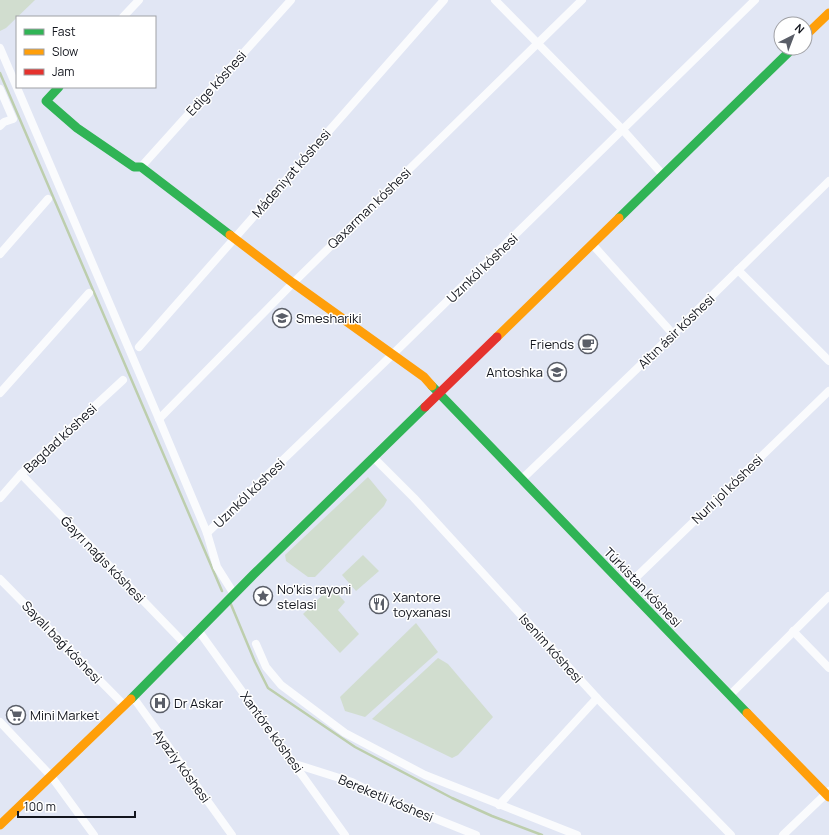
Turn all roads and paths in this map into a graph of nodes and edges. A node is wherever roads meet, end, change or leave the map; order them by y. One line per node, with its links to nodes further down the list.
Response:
1 (139, 0): 8 (street)
2 (291, 0): 19 (street, Edige kóshesi)
3 (444, 0): 23 (street, Mádeniyat kóshesi)
4 (495, 0): 10 (street)
5 (582, 0): 10 (street, Qaxarman kóshesi)
6 (754, 0): 18 (street, Uzınkól kóshesi)
7 (829, 13): 9 (main road)
8 (124, 16)
9 (813, 28)
10 (537, 43): 18 (street); 27 (street, Qaxarman kóshesi)
11 (0, 48): 13 (street)
12 (785, 56): 20 (main road)
13 (16, 85)
14 (17, 88): 37 (street)
15 (58, 88): 19 (main road, Túrkistan kóshesi)
16 (0, 89): 17 (street)
17 (0, 126)
18 (623, 130): 20 (street); 31 (street, Uzınkól kóshesi)
19 (141, 167): 23 (main road, Túrkistan kóshesi)
20 (663, 175): 24 (main road)
21 (829, 181): 26 (street, Altın ásir kóshesi)
22 (48, 199): 25 (street)
23 (234, 238): 27 (main road, Túrkistan kóshesi); 30 (street, Mádeniyat kóshesi)
24 (592, 244): 29 (street); 36 (main road)
25 (0, 254)
26 (738, 270): 29 (street, Altın ásir kóshesi); 32 (street)
27 (293, 283): 31 (main road, Túrkistan kóshesi); 37 (street, Qaxarman kóshesi)
28 (89, 293): 35 (street)
29 (673, 334): 40 (street, Altın ásir kóshesi)
30 (139, 347)
31 (393, 354): 36 (main road, Túrkistan kóshesi); 42 (street, Uzınkól kóshesi)
32 (829, 361)
33 (123, 380): 39 (street, Bagdad kóshesi)
34 (829, 391): 44 (street, Nurlı jol kóshesi)
35 (0, 393)
36 (439, 394): 38 (main road); 40 (main road, Túrkistan kóshesi)
37 (159, 419): 42 (street)
38 (373, 458): 45 (main road); 54 (street, Isenim kóshesi)
39 (21, 474): 41 (street, Bagdad kóshesi); 49 (street, Ǵayrı naǵıs kóshesi)
40 (521, 480): 44 (main road, Túrkistan kóshesi)
41 (0, 498)
42 (207, 533): 45 (street)
43 (0, 579): 55 (street, Sayalı baǵ kóshesi)
44 (626, 587): 52 (main road, Túrkistan kóshesi)
45 (234, 594): 47 (main road)
46 (829, 596): 48 (street)
47 (198, 630): 49 (main road); 57 (street, Xantóre kóshesi)
48 (793, 632): 51 (street); 52 (street)
49 (185, 644): 53 (main road)
50 (256, 644): 60 (street)
51 (829, 668)
52 (730, 695): 59 (main road, Túrkistan kóshesi)
53 (133, 697): 55 (main road); 63 (street, Ayaziy kóshesi)
54 (597, 698): 60 (street); 67 (street, Isenim kóshesi)
55 (124, 705): 58 (main road)
56 (0, 722): 58 (street)
57 (295, 764): 64 (street, Xantóre kóshesi); 65 (street, Bereketli kóshesi)
58 (51, 776): 61 (main road); 62 (street)
59 (828, 794): 68 (street)
60 (499, 805): 66 (street)
61 (0, 825)
62 (94, 835)
63 (232, 835)
64 (345, 835)
65 (476, 835)
66 (577, 835)
67 (731, 835)
68 (783, 835)

